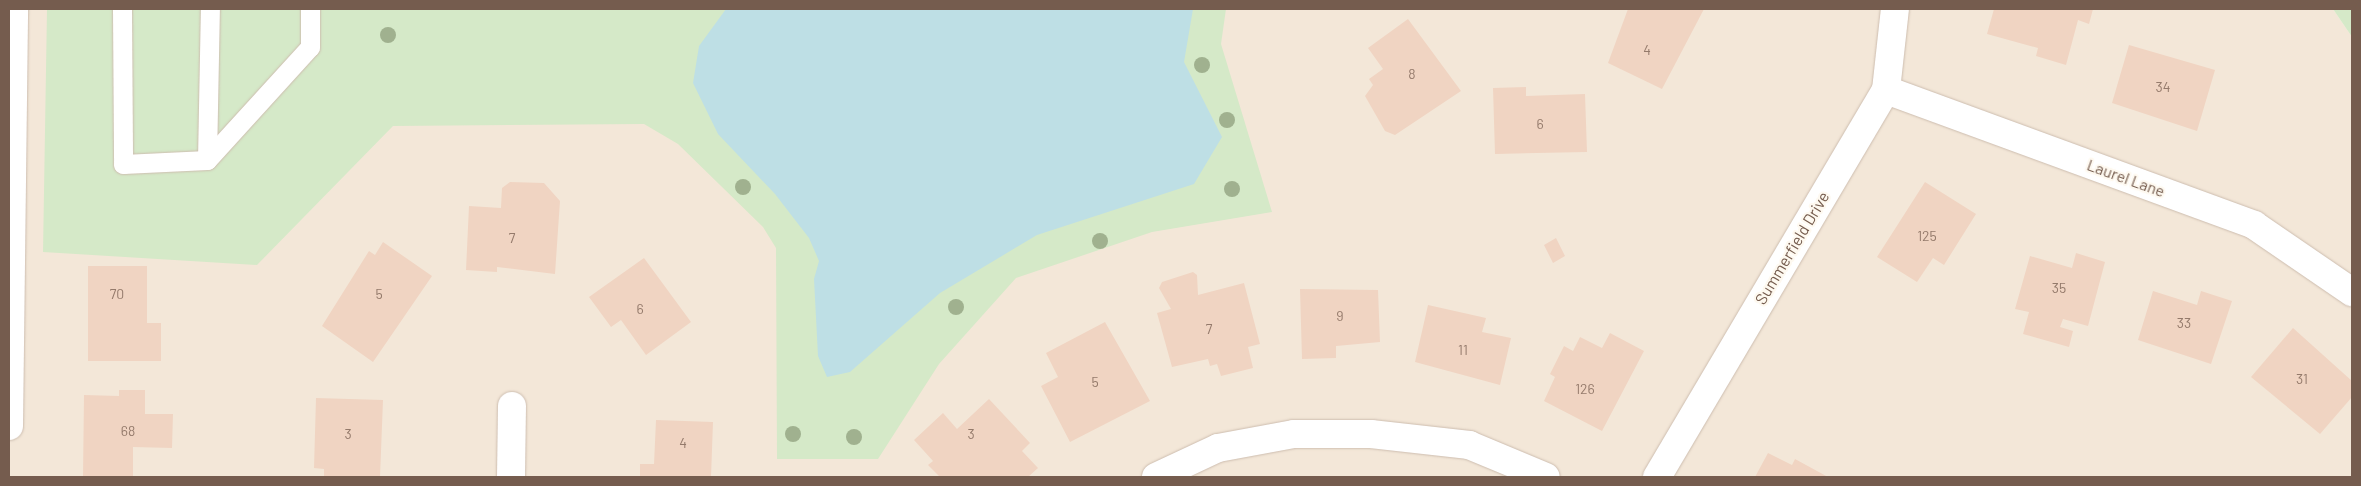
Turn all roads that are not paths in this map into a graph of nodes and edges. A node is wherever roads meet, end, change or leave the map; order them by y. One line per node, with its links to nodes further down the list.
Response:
1 (14, 9): 8 (street)
2 (122, 9): 7 (lane)
3 (210, 9): 7 (lane)
4 (310, 9): 7 (lane)
5 (1894, 9): 6 (street, Summerfield Drive)
6 (1886, 90): 9 (street, Laurel Lane); 15 (street, Summerfield Drive)
7 (207, 160)
8 (11, 184): 11 (street)
9 (2352, 292)
10 (512, 406): 12 (street)
11 (9, 426)
12 (511, 477)
13 (1156, 477): 14 (street)
14 (1546, 477)
15 (1657, 477)

